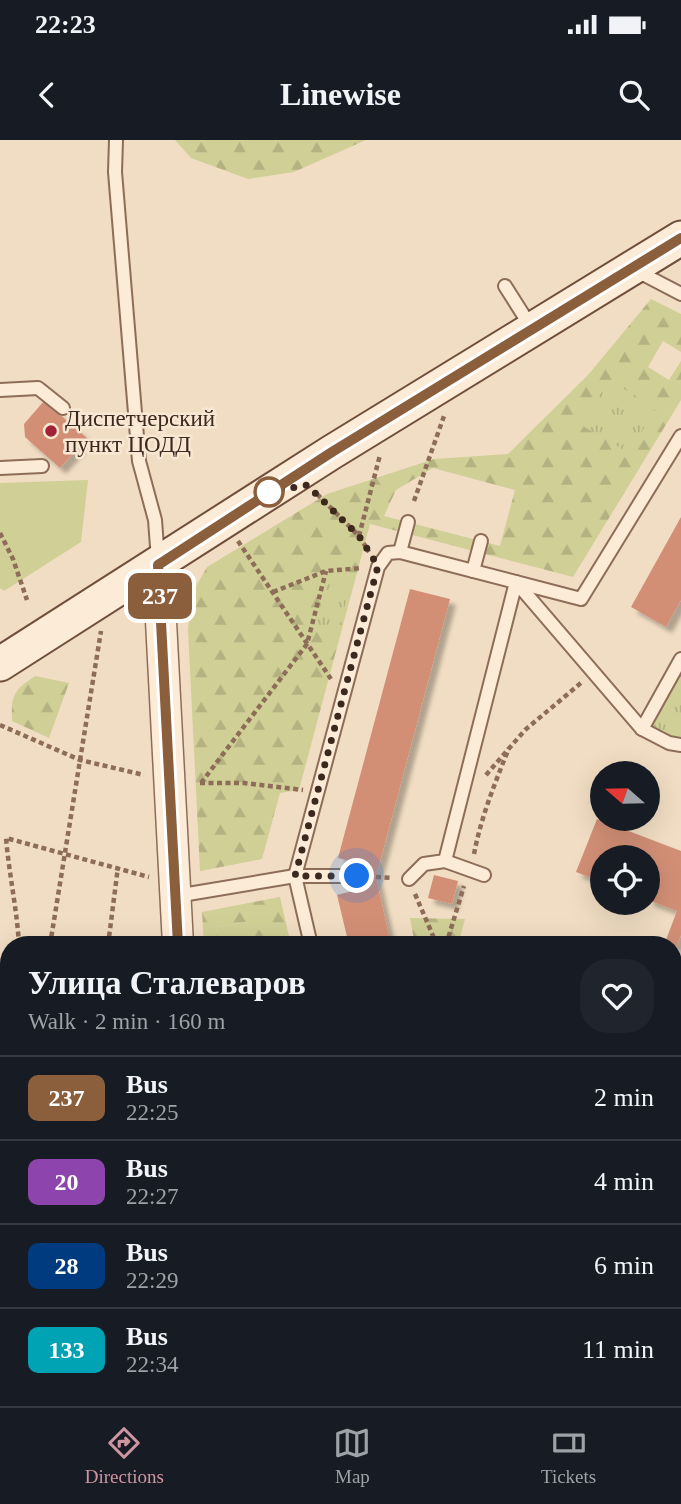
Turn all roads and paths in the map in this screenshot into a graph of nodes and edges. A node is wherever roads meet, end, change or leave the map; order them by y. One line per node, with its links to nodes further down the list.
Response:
1 (116, 140): 22 (lane)
2 (681, 238): 3 (main road)
3 (632, 268): 5 (lane); 6 (main road)
4 (505, 286): 6 (lane)
5 (681, 294)
6 (533, 330): 22 (main road)
7 (0, 390): 8 (lane)
8 (63, 408)
9 (446, 410): 15 (path)
10 (681, 436): 26 (lane)
11 (382, 449): 19 (path)
12 (42, 466): 13 (lane)
13 (0, 468)
14 (316, 493): 19 (path)
15 (414, 501)
16 (408, 522): 21 (lane)
17 (231, 531): 27 (path)
18 (0, 533): 28 (path)
19 (359, 536): 23 (path)
20 (481, 541): 25 (lane)
21 (400, 552): 23 (lane); 25 (lane)
22 (158, 565): 32 (main road); 55 (street)
23 (378, 566): 24 (path); 34 (lane)
24 (326, 571): 27 (path); 30 (path)
25 (472, 571): 26 (lane)
26 (516, 582): 33 (lane); 44 (lane)
27 (273, 592): 30 (path)
28 (27, 600)
29 (102, 622): 39 (path)
30 (307, 643): 34 (path); 42 (path)
31 (681, 659): 36 (lane)
32 (0, 664)
33 (594, 672): 36 (lane); 38 (path)
34 (343, 697): 43 (lane)
35 (0, 725): 39 (path)
36 (642, 729): 37 (lane)
37 (681, 745)
38 (509, 748): 44 (path); 48 (path)
39 (80, 760): 40 (path); 45 (path)
40 (144, 775)
41 (193, 783): 42 (path)
42 (201, 783): 43 (path)
43 (317, 794): 50 (lane)
44 (459, 806): 46 (lane)
45 (65, 853): 47 (path); 56 (path); 57 (path)
46 (445, 861): 48 (lane); 54 (lane)
47 (118, 867): 52 (path); 58 (path)
48 (469, 870): 49 (lane); 62 (path)
49 (484, 875)
50 (295, 876): 51 (lane); 55 (lane); 60 (lane)
51 (357, 876)
52 (149, 877)
53 (376, 877): 54 (path)
54 (409, 879): 61 (path)
55 (176, 896): 59 (street)
56 (18, 936)
57 (51, 936)
58 (109, 936)
59 (178, 936)
60 (309, 936)
61 (433, 936)
62 (449, 936)

